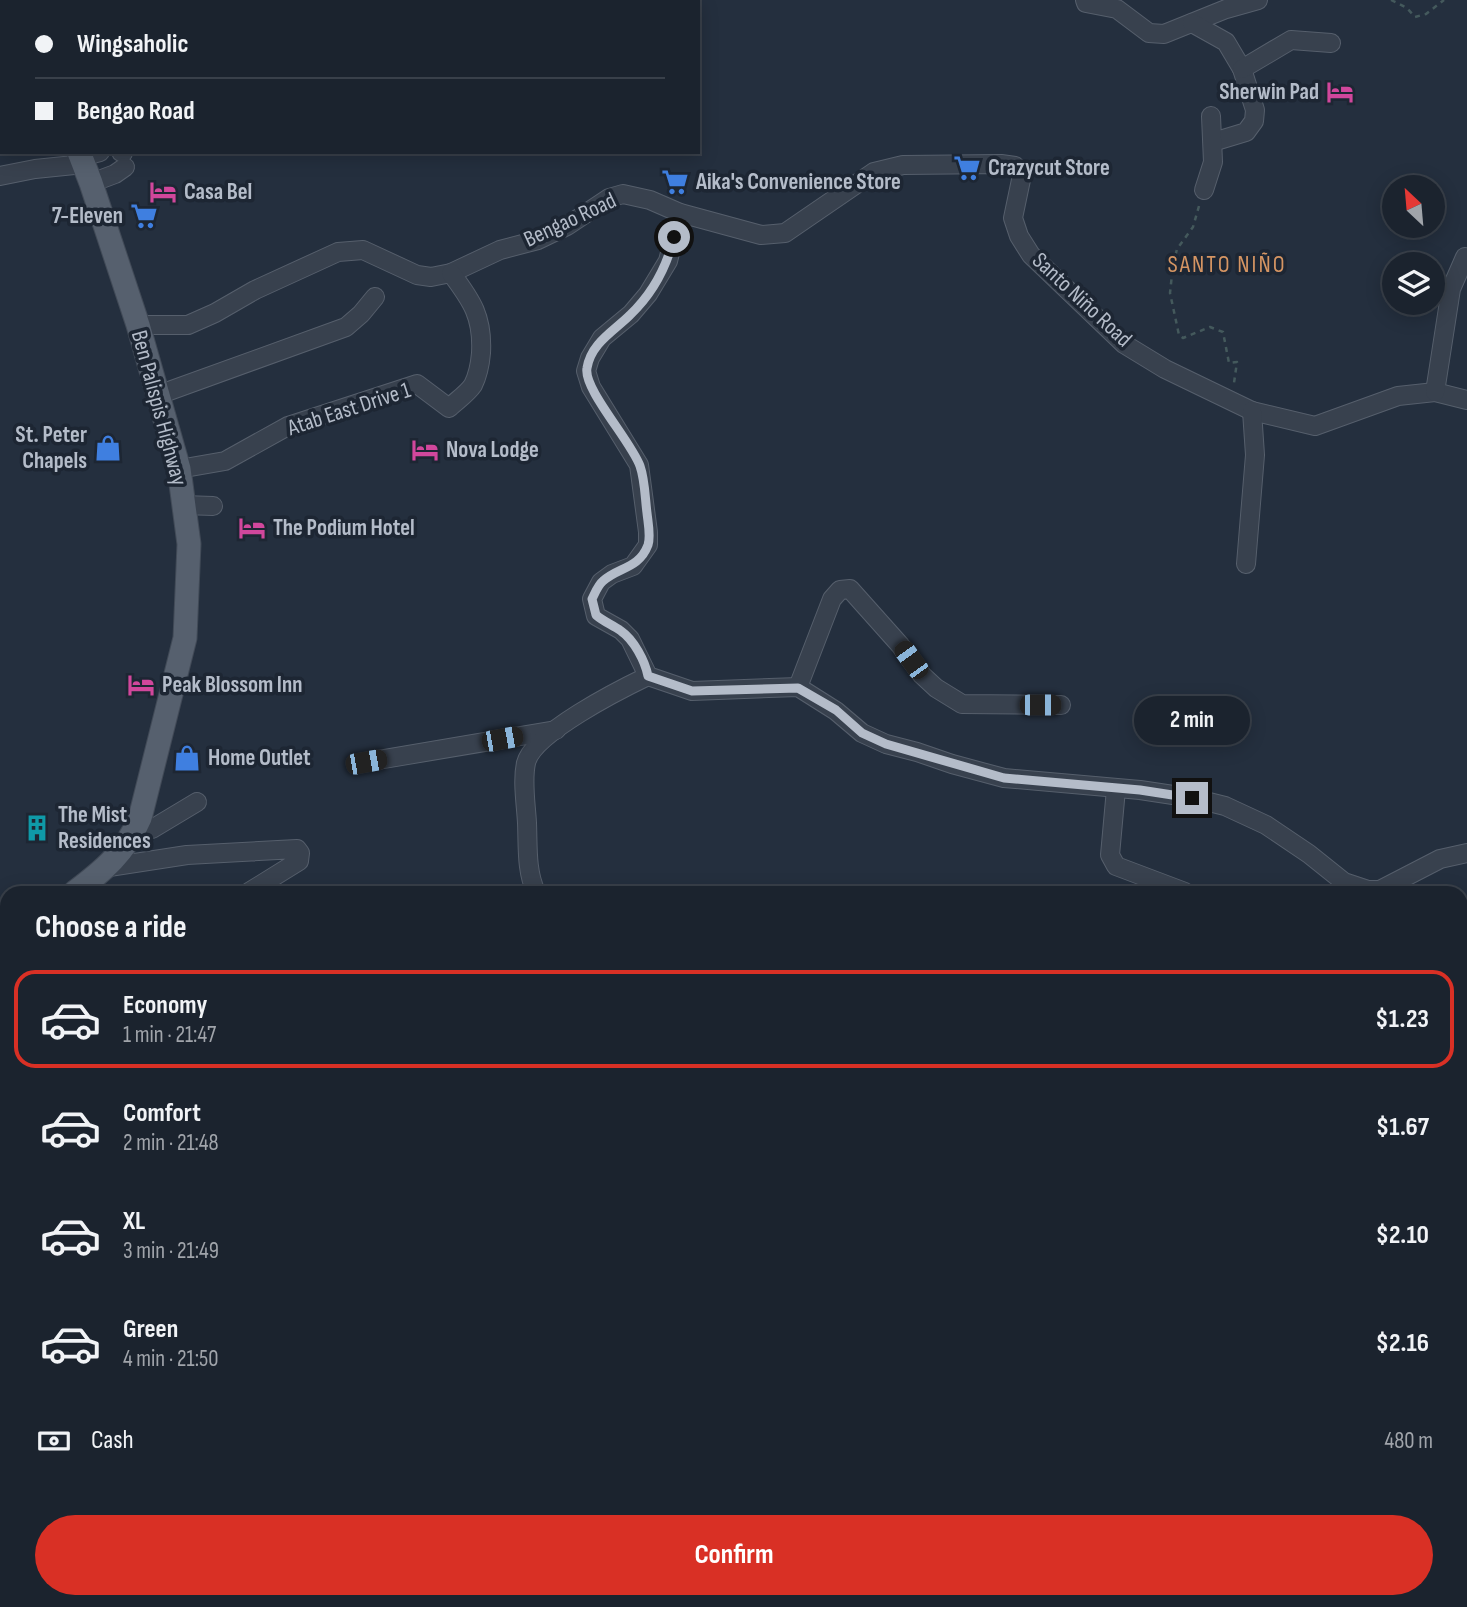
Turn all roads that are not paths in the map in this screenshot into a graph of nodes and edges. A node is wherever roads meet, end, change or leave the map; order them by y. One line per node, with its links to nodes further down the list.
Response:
1 (1085, 0): 3 (street)
2 (1258, 0): 3 (street)
3 (1192, 23): 5 (street)
4 (1331, 43): 5 (street)
5 (1242, 69): 7 (street)
6 (1211, 116): 7 (street)
7 (1213, 142): 11 (street)
8 (123, 157): 9 (street)
9 (87, 162): 10 (street); 16 (main road, Ben Palispis Highway)
10 (0, 176)
11 (1203, 190)
12 (680, 213): 14 (street, Bengao Road); 20 (street, Santo Niño Road); 25 (street)
13 (1465, 257): 17 (street)
14 (450, 273): 16 (street, Bengao Road); 21 (street, Atab East Drive 1)
15 (375, 298): 18 (street)
16 (138, 325): 18 (main road, Ben Palispis Highway)
17 (1435, 392): 19 (street, Santo Niño Road); 20 (street, Santo Niño Road)
18 (158, 395): 21 (main road, Ben Palispis Highway)
19 (1467, 400)
20 (1252, 411): 24 (street)
21 (179, 469): 22 (main road, Ben Palispis Highway)
22 (183, 505): 23 (street); 32 (main road, Ben Palispis Highway)
23 (213, 506)
24 (1246, 564)
25 (648, 676): 26 (street); 28 (street)
26 (798, 688): 27 (street); 30 (street)
27 (1061, 705)
28 (556, 730): 29 (street); 37 (street)
29 (366, 762)
30 (1116, 789): 38 (street); 39 (street)
31 (197, 802): 32 (street)
32 (136, 828): 34 (main road, Ben Palispis Highway)
33 (1467, 853): 40 (street)
34 (109, 867): 35 (main road, Ben Palispis Highway); 36 (street)
35 (83, 886)
36 (259, 886)
37 (534, 886)
38 (1169, 886)
39 (1344, 886)
40 (1388, 886)

